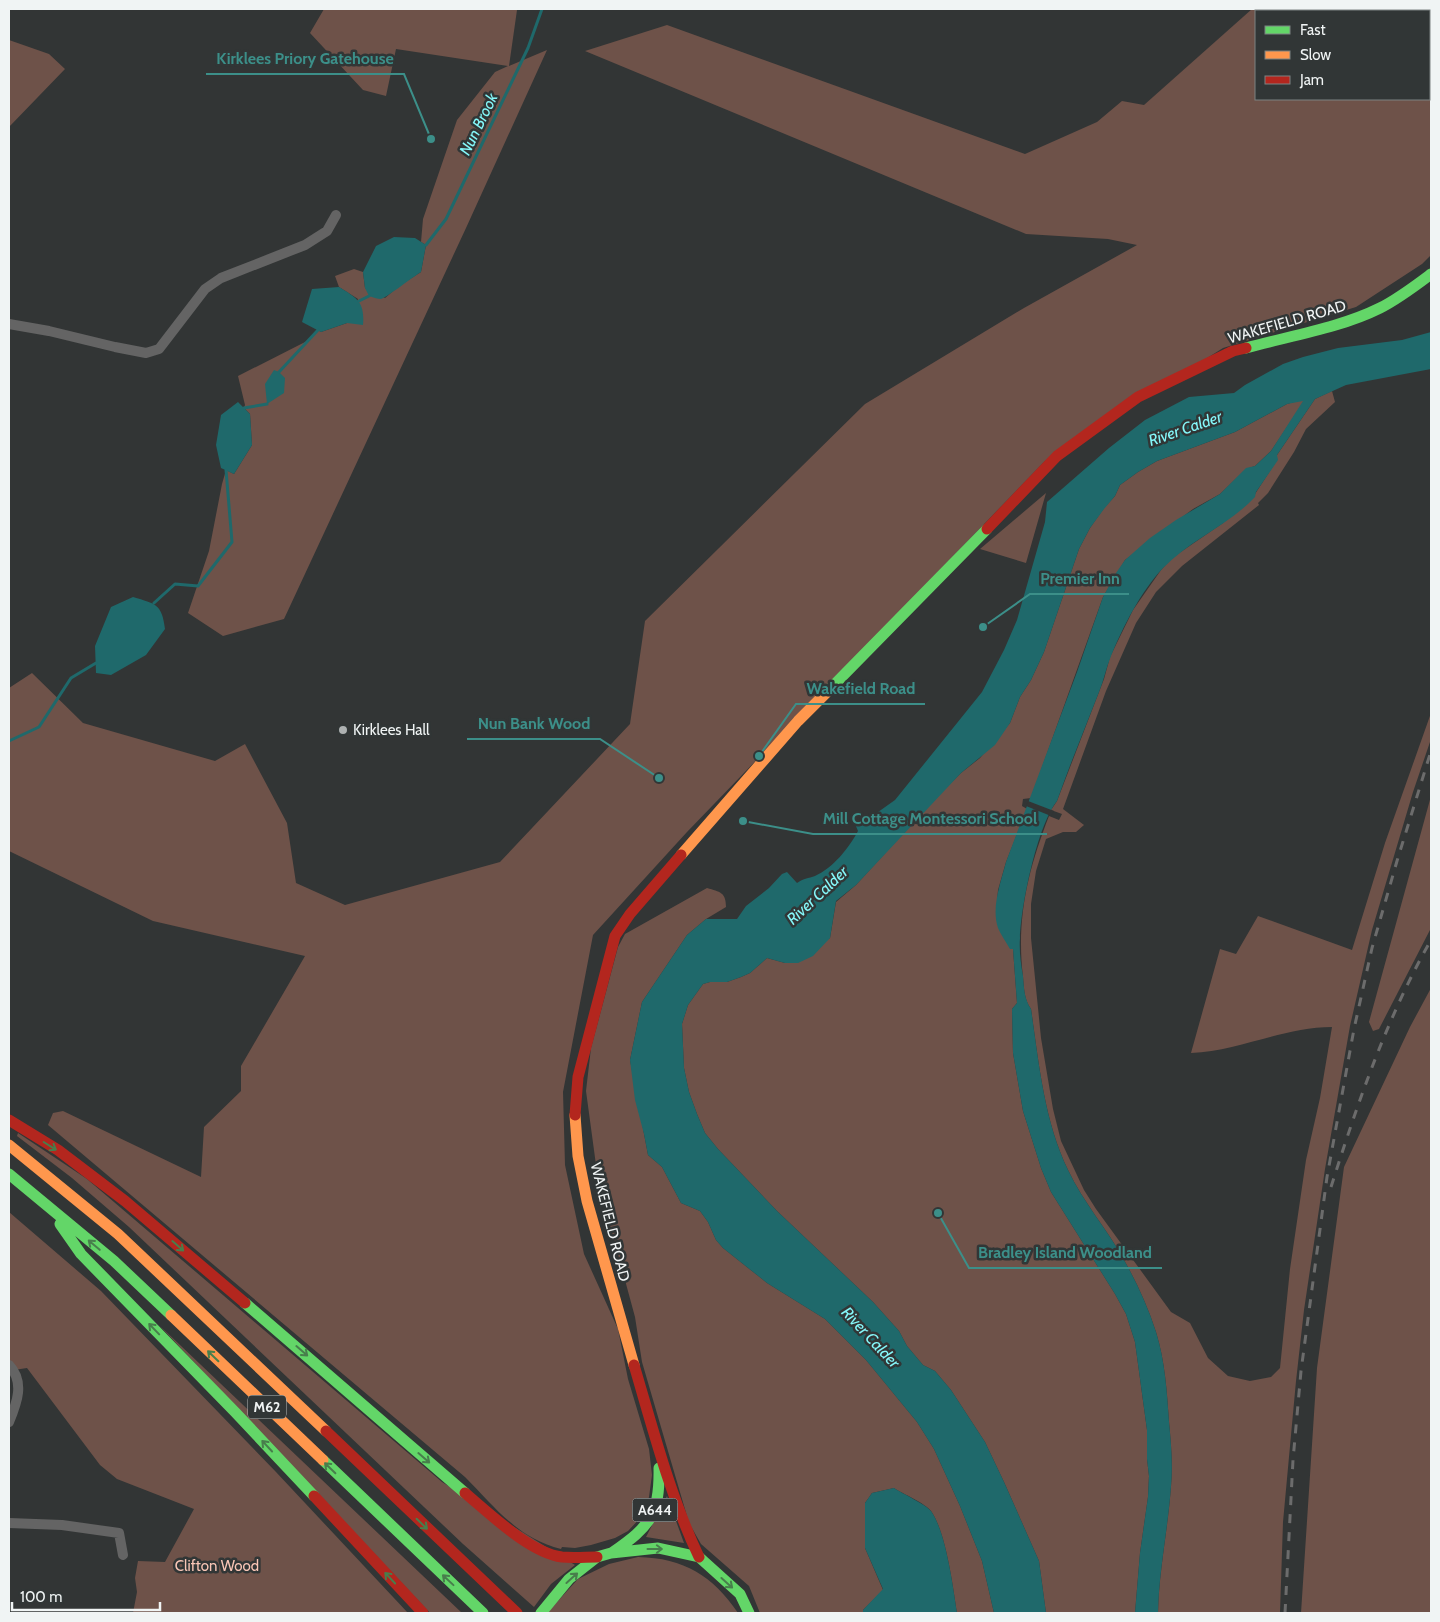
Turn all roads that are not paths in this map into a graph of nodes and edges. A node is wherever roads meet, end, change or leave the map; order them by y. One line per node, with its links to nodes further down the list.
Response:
1 (336, 215): 3 (street)
2 (1431, 274): 10 (highway, WAKEFIELD ROAD / A644)
3 (9, 324)
4 (9, 1120): 14 (highway, one-way to 14)
5 (9, 1145): 16 (highway, M62, one-way to 16)
6 (9, 1174): 7 (highway, M62)
7 (46, 1205): 17 (highway, one-way to 7); 18 (highway, M62, one-way to 7)
8 (9, 1365): 9 (street)
9 (9, 1422)
10 (658, 1447): 12 (highway, WAKEFIELD ROAD / A644); 15 (highway, WAKEFIELD ROAD / A644)
11 (9, 1523): 13 (street)
12 (611, 1553): 14 (highway, A644); 15 (highway, A644, one-way to 15)
13 (123, 1554)
14 (597, 1557): 19 (highway, A644, one-way to 14)
15 (699, 1557): 20 (highway, A644, one-way to 20)
16 (514, 1611)
17 (423, 1613)
18 (483, 1613)
19 (542, 1613)
20 (748, 1613)

